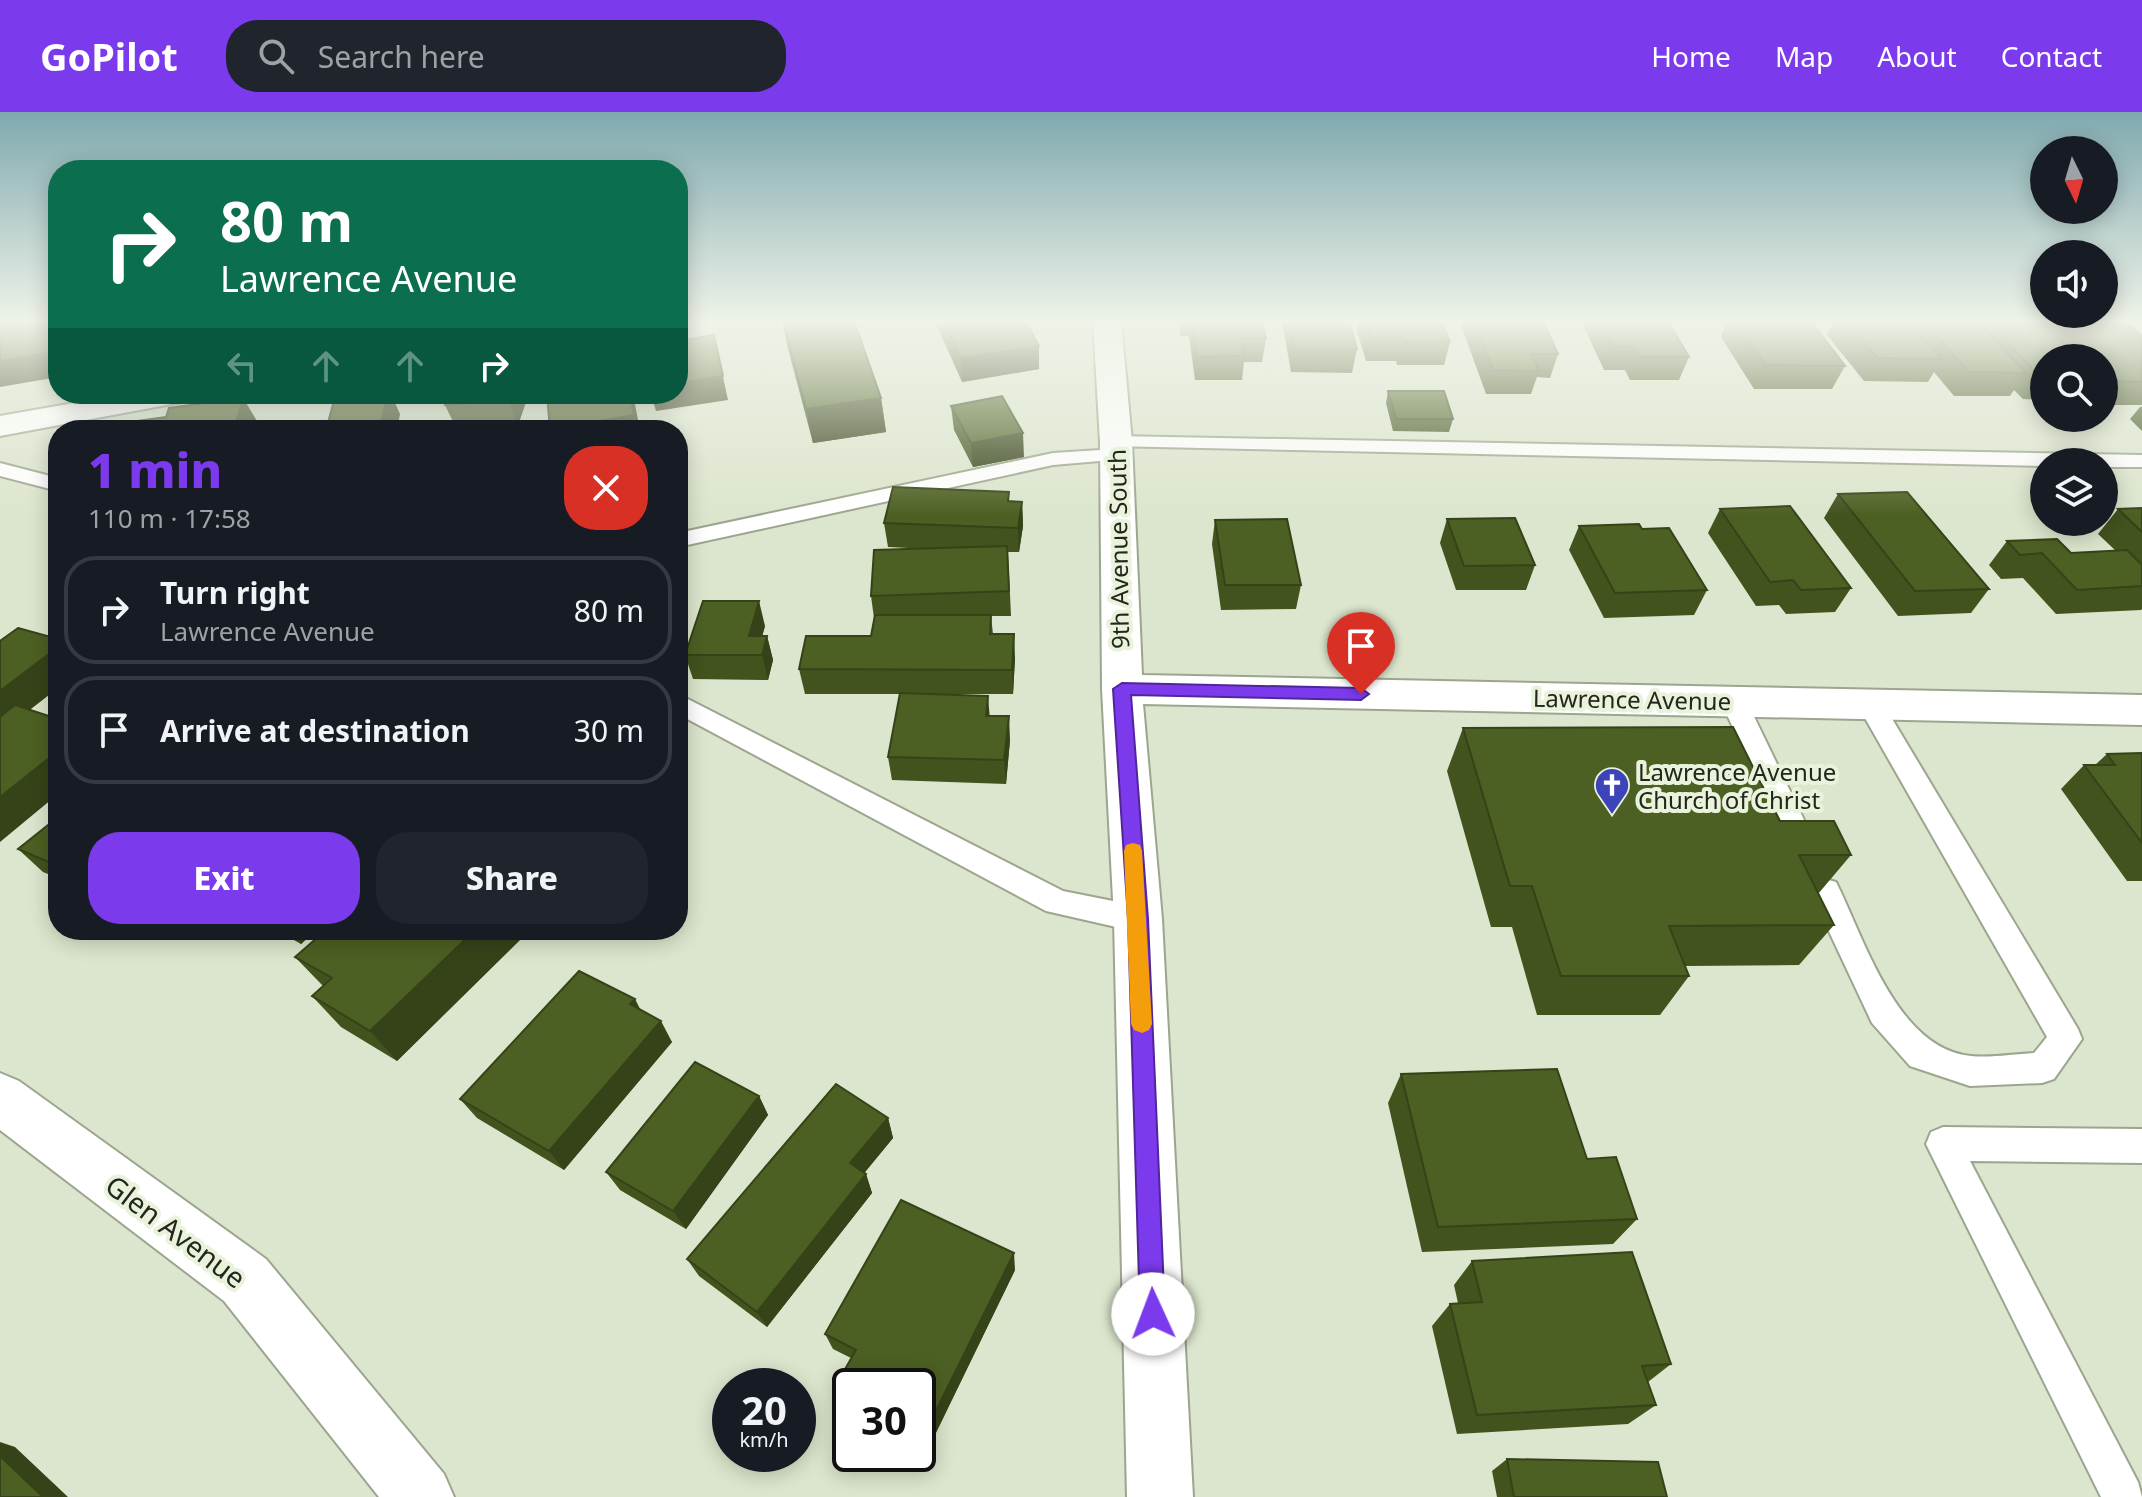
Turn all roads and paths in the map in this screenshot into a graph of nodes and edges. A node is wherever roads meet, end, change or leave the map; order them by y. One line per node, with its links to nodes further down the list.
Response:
1 (1112, 386): 4 (street, 9th Avenue South)
2 (122, 404): 3 (street)
3 (0, 426)
4 (1116, 448): 5 (lane); 8 (lane); 9 (street, 9th Avenue South)
5 (2142, 461)
6 (0, 469): 7 (lane)
7 (48, 482)
8 (688, 538)
9 (1122, 689): 10 (street, Lawrence Avenue); 16 (street, 9th Avenue South)
10 (1734, 702): 11 (street, Lawrence Avenue); 14 (lane)
11 (1870, 704): 13 (street, Lawrence Avenue); 15 (lane)
12 (688, 708): 16 (lane)
13 (2142, 710)
14 (1806, 853)
15 (1825, 891)
16 (1138, 919): 20 (street, 9th Avenue South)
17 (0, 1098): 19 (street, Glen Avenue)
18 (2142, 1146): 21 (lane)
19 (421, 1497)
20 (1160, 1497)
21 (2123, 1497)

